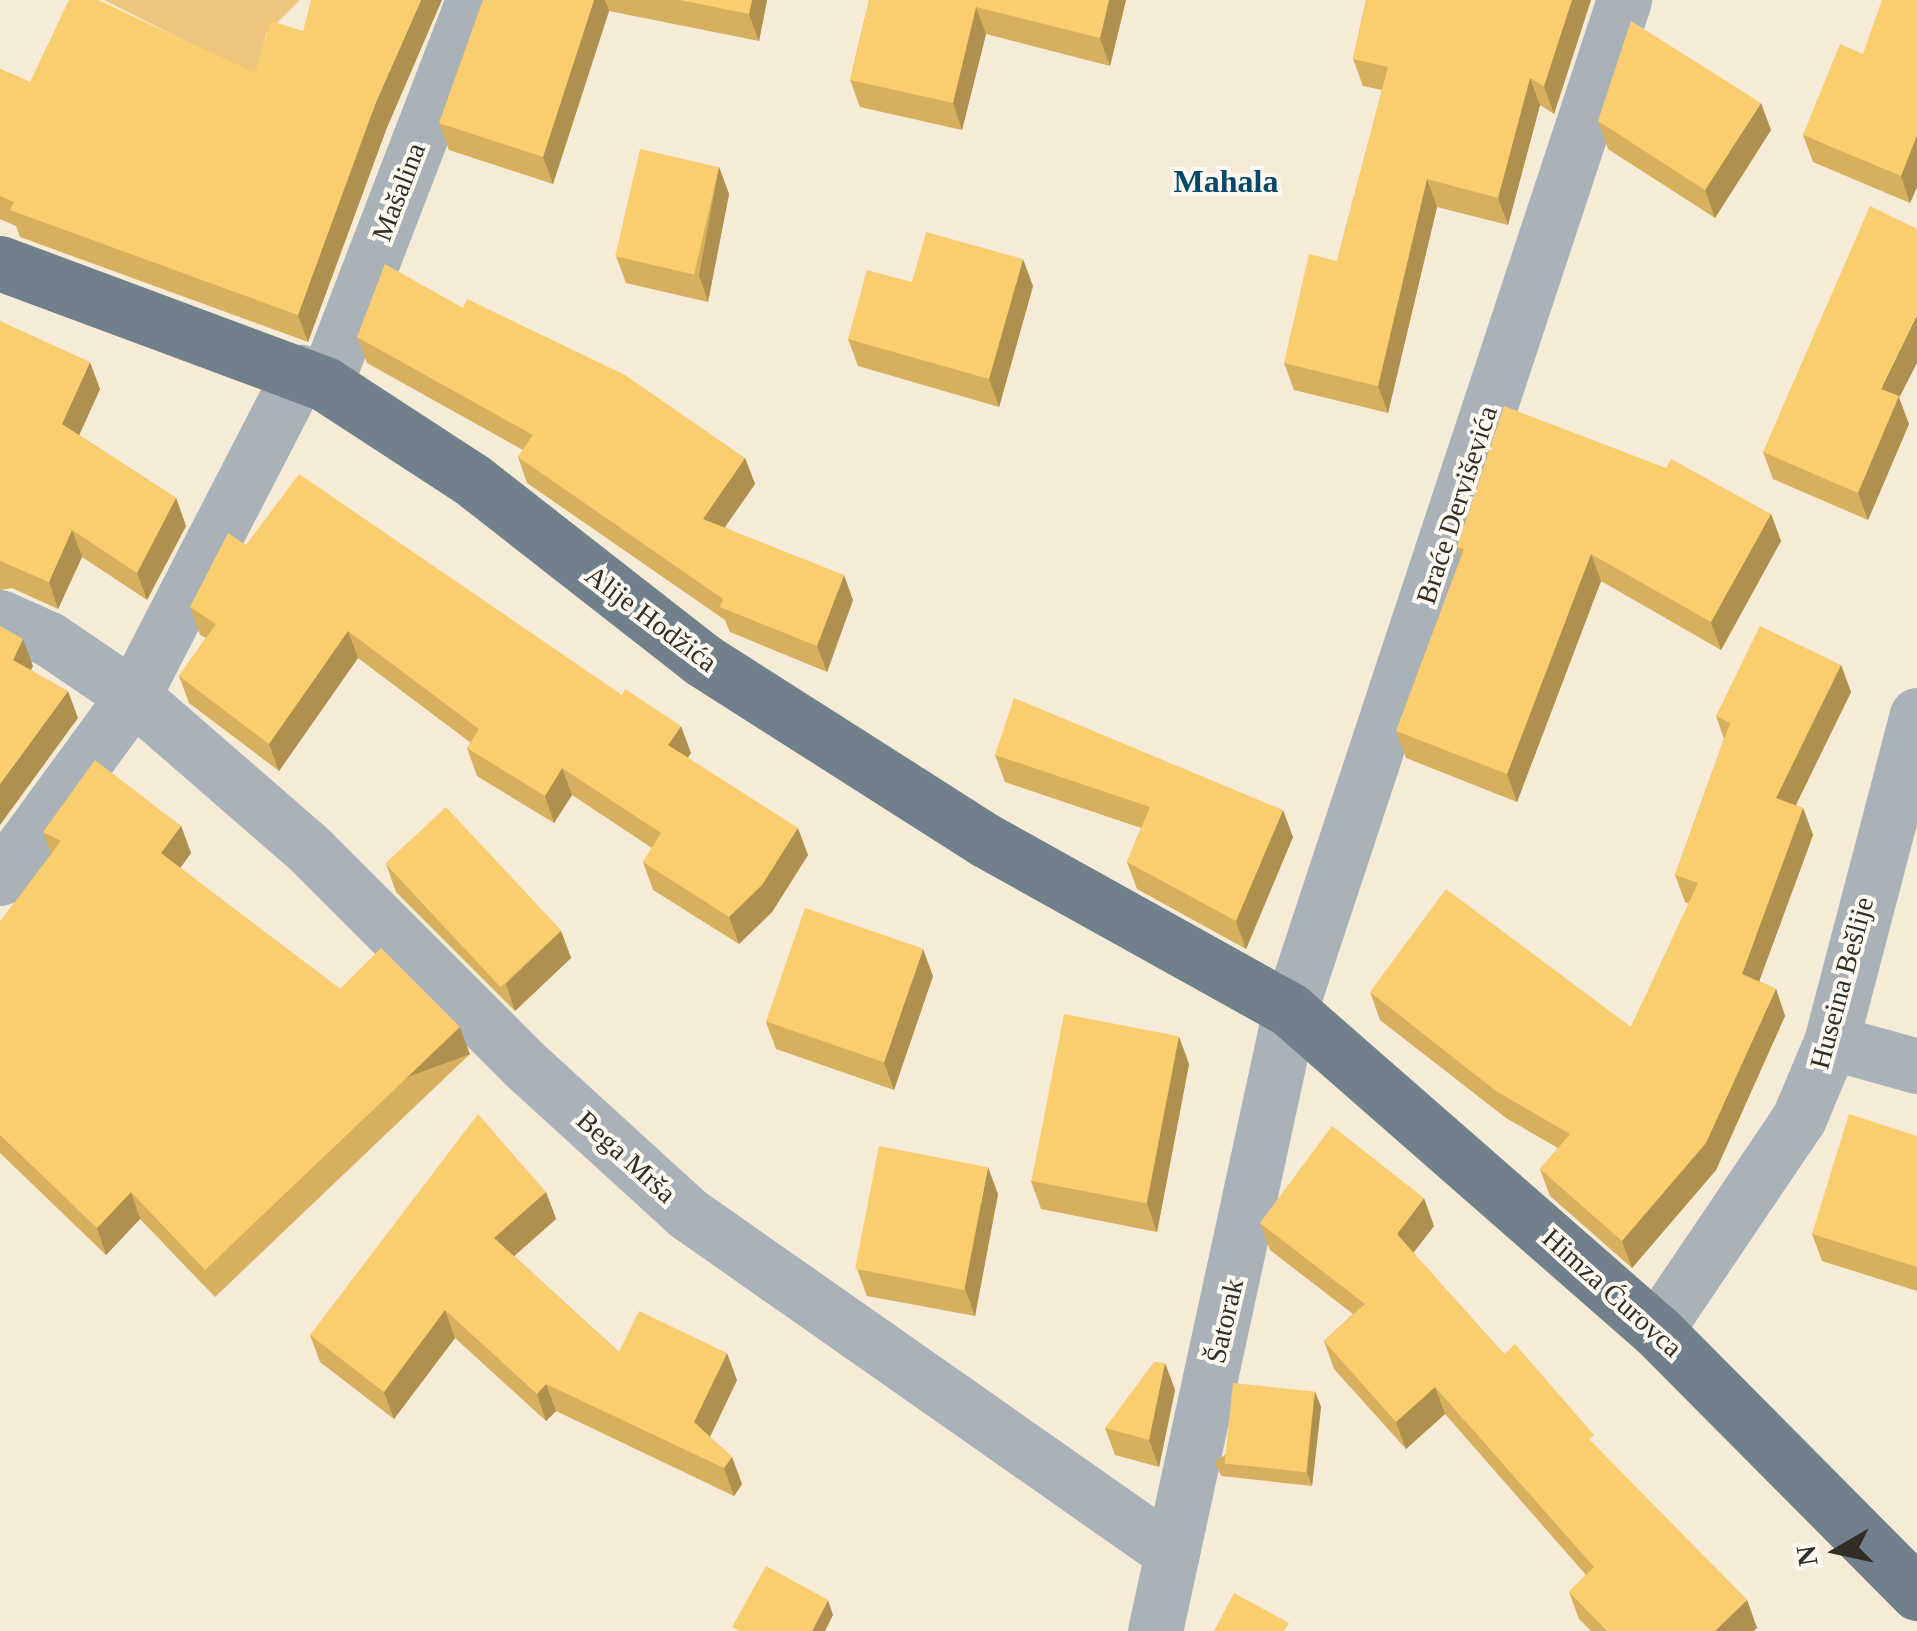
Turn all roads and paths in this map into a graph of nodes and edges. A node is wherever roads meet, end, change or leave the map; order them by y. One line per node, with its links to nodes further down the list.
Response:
1 (473, 0): 4 (street, Mašalina)
2 (1624, 0): 9 (street, Braće Derviševića)
3 (0, 263): 4 (main road, Alije Hodžića)
4 (313, 378): 6 (street, Mašalina); 9 (main road, Alije Hodžića)
5 (0, 616): 6 (street, Bega Mrša)
6 (133, 696): 8 (street, Mašalina); 13 (street, Bega Mrša)
7 (1917, 715): 10 (street, Huseina Bešlije)
8 (0, 878)
9 (1290, 1010): 12 (main road, Himza Ćurovca); 13 (street, Šatorak)
10 (1832, 1042): 11 (street); 12 (street, Huseina Bešlije)
11 (1917, 1066)
12 (1656, 1330): 14 (main road, Himza Ćurovca)
13 (1172, 1552): 15 (street, Šatorak)
14 (1917, 1593)
15 (1155, 1631)

